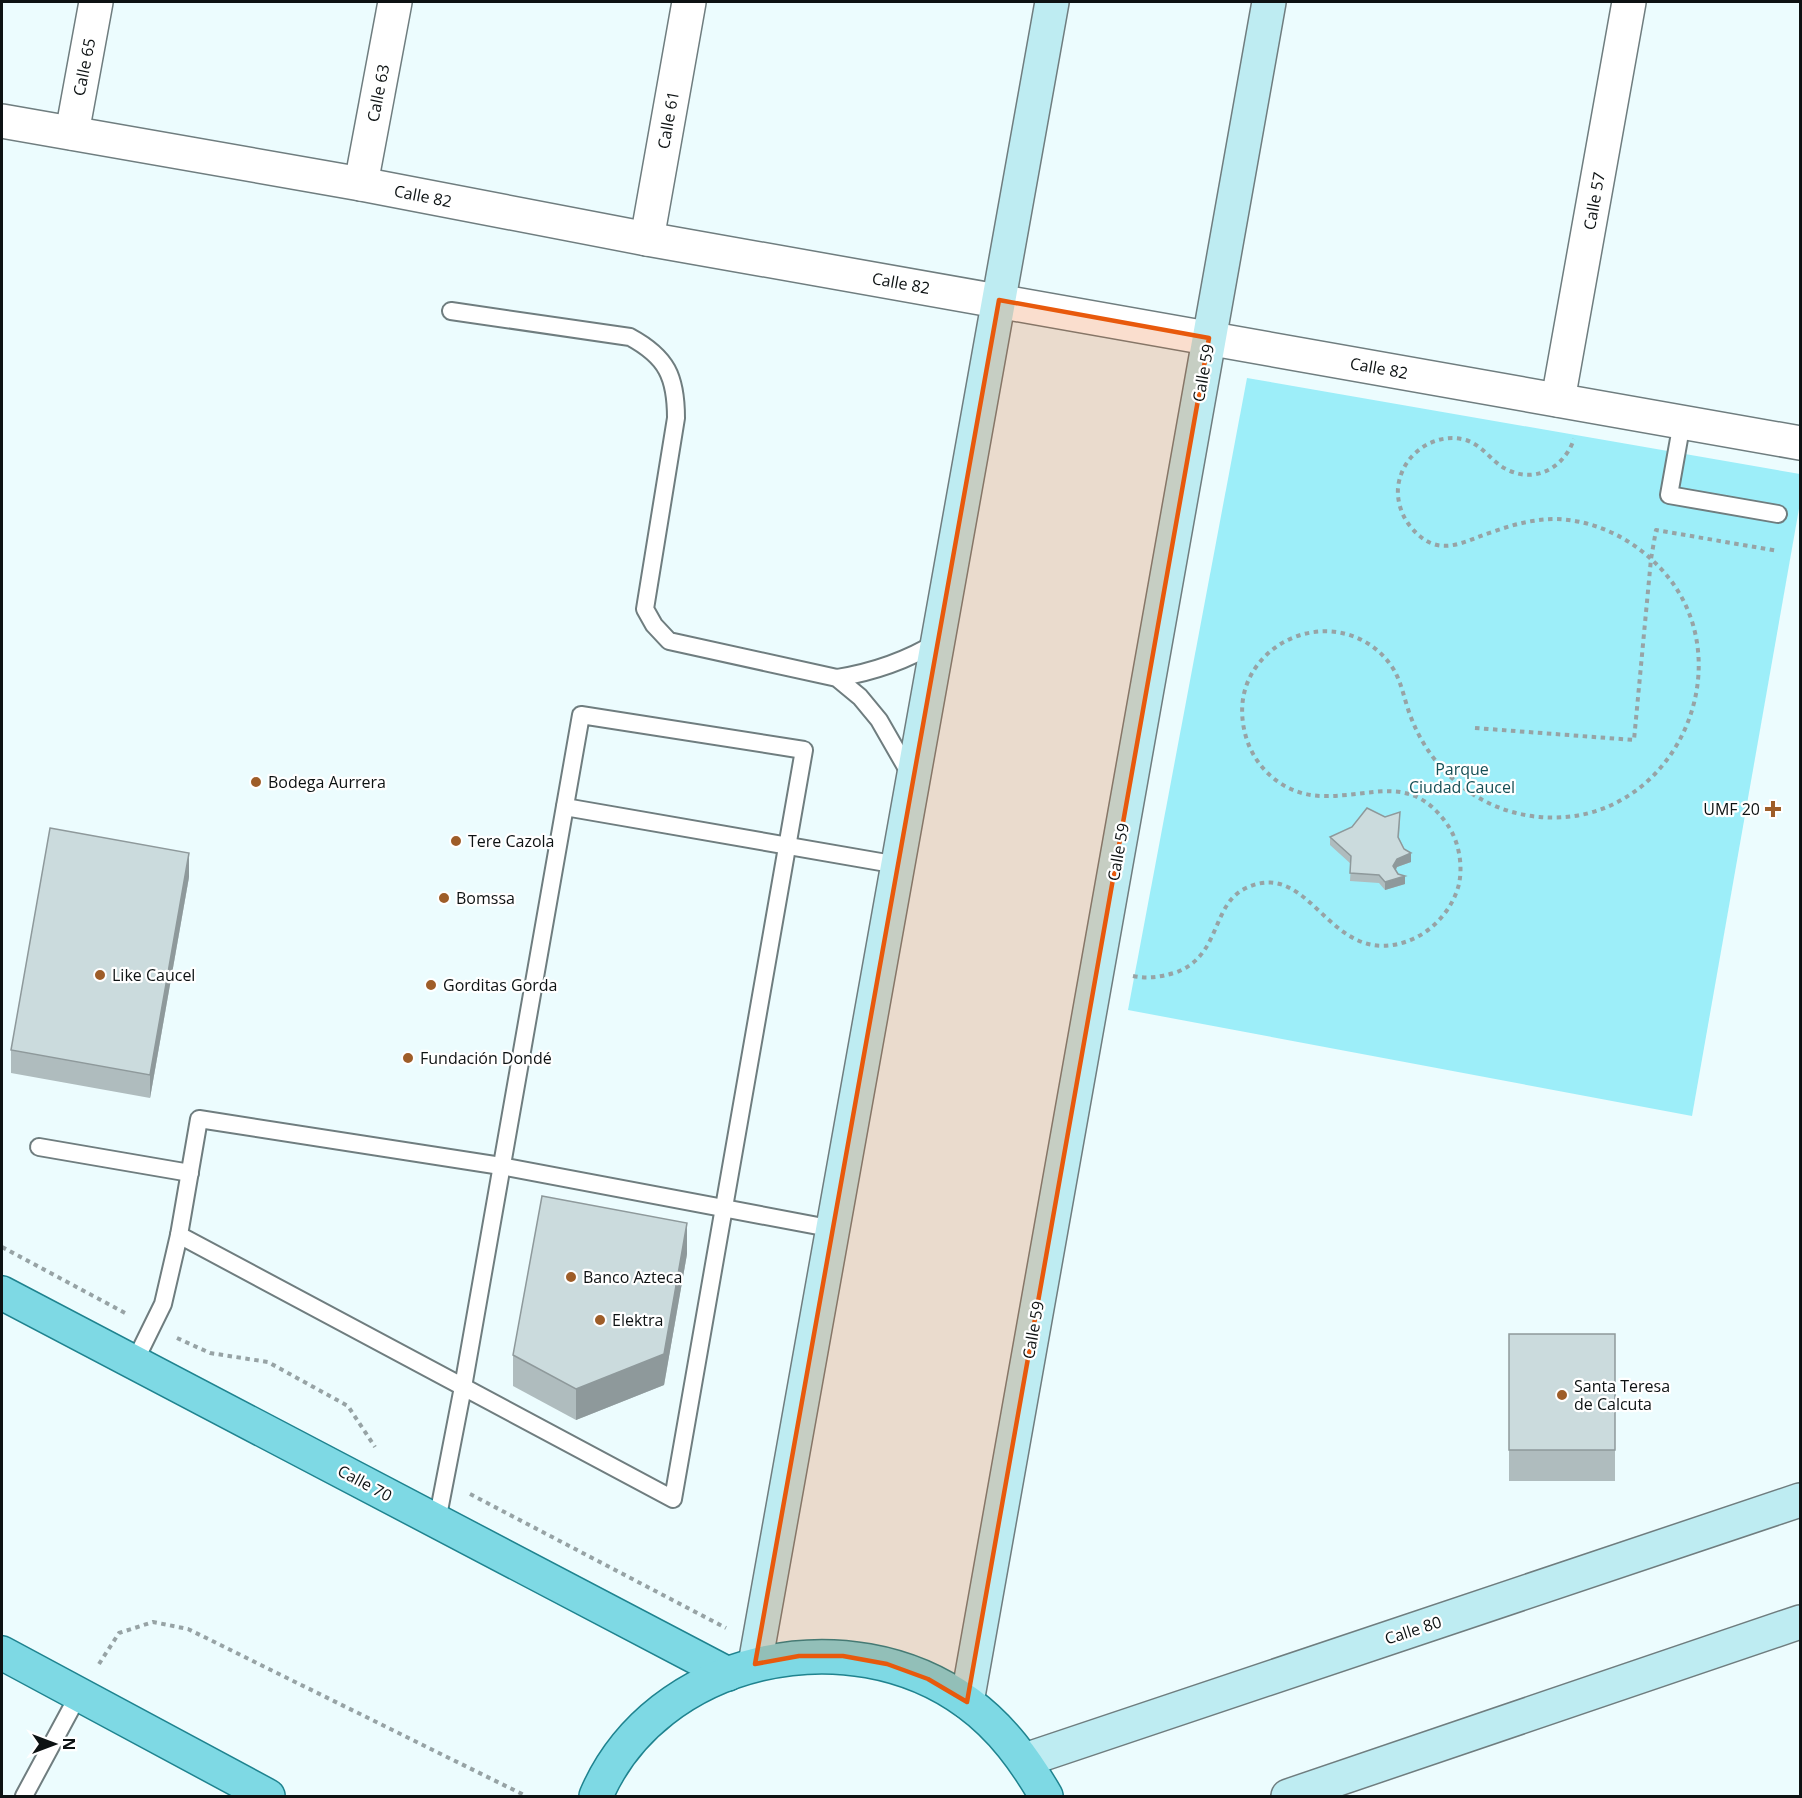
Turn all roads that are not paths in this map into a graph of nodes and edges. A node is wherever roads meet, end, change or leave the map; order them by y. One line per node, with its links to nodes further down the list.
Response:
1 (96, 2): 8 (street, Calle 65)
2 (394, 2): 9 (street, Calle 63)
3 (689, 2): 10 (street, Calle 61)
4 (1052, 2): 11 (main road)
5 (1269, 2): 13 (main road, Calle 59)
6 (1629, 2): 14 (street, Calle 57)
7 (2, 121): 8 (street, Calle 82)
8 (72, 134): 9 (street, Calle 82)
9 (361, 184): 10 (street, Calle 82)
10 (647, 239): 11 (street, Calle 82)
11 (999, 300): 13 (street, Calle 82); 18 (main road)
12 (451, 311): 19 (lane)
13 (1209, 338): 14 (street, Calle 82); 39 (main road, Calle 59)
14 (1569, 402): 15 (street, Calle 82)
15 (1682, 422): 16 (street, Calle 82); 17 (lane)
16 (1800, 443)
17 (1778, 514)
18 (938, 642): 19 (lane); 20 (main road)
19 (837, 678): 20 (lane)
20 (914, 781): 23 (main road)
21 (565, 807): 22 (lane); 22 (lane); 25 (lane)
22 (787, 846): 23 (lane); 27 (lane)
23 (898, 865): 28 (main road)
24 (39, 1147): 26 (lane)
25 (501, 1166): 26 (lane); 27 (lane); 32 (lane)
26 (190, 1173): 29 (lane)
27 (724, 1209): 28 (lane); 32 (lane)
28 (834, 1229): 37 (main road)
29 (179, 1235): 31 (lane); 32 (lane)
30 (2, 1293): 31 (main road, Calle 70)
31 (134, 1363): 34 (main road, Calle 70)
32 (463, 1387): 34 (lane)
33 (1800, 1500): 40 (main road, Calle 80)
34 (437, 1521): 37 (main road, Calle 70)
35 (1800, 1622): 45 (main road)
36 (2, 1653): 38 (main road)
37 (747, 1661): 39 (main road); 43 (main road)
38 (79, 1694): 41 (lane); 42 (main road)
39 (967, 1702): 40 (main road)
40 (1025, 1760): 44 (main road)
41 (24, 1797)
42 (268, 1797)
43 (596, 1797)
44 (1046, 1797)
45 (1288, 1797)

